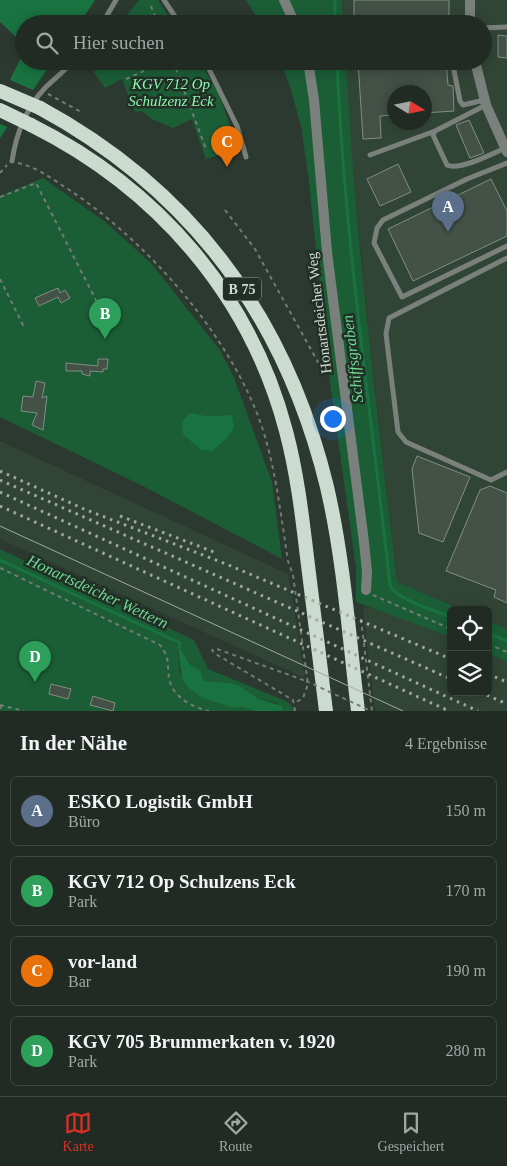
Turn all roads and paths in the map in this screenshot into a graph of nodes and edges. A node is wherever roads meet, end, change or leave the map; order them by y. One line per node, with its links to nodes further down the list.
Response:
1 (116, 0): 6 (lane)
2 (164, 0): 8 (lane)
3 (284, 0): 9 (street)
4 (470, 0): 10 (street)
5 (152, 6): 7 (path)
6 (107, 15)
7 (155, 15)
8 (174, 15)
9 (291, 15)
10 (470, 15)
11 (507, 27): 12 (lane)
12 (492, 28)
13 (64, 70): 31 (lane)
14 (146, 70): 20 (path)
15 (176, 70): 27 (path)
16 (209, 70): 30 (lane)
17 (309, 70): 41 (street, Honartsdeicher Weg)
18 (454, 70): 23 (lane)
19 (476, 70): 23 (street)
20 (126, 79)
21 (0, 91): 57 (highway, B 75, bridge)
22 (55, 98): 25 (path)
23 (485, 103): 26 (lane); 28 (street)
24 (0, 110): 56 (highway, B 75, bridge)
25 (81, 112)
26 (435, 131): 28 (lane); 29 (lane)
27 (206, 149)
28 (506, 150)
29 (370, 155)
30 (246, 157)
31 (12, 161): 33 (path); 50 (path)
32 (507, 163): 36 (lane)
33 (0, 173)
34 (0, 198): 39 (path)
35 (225, 210): 41 (path)
36 (507, 246)
37 (507, 258): 42 (lane)
38 (0, 279): 40 (path)
39 (102, 312)
40 (25, 329)
41 (341, 368): 44 (street, Honartsdeicher Weg)
42 (507, 472)
43 (0, 568): 54 (path)
44 (366, 590)
45 (382, 600): 47 (path)
46 (360, 614): 58 (path)
47 (447, 626)
48 (492, 646): 49 (path)
49 (507, 652)
50 (295, 703): 55 (path); 58 (path, bridge)
51 (0, 705): 52 (path); 53 (path)
52 (1, 711)
53 (24, 711)
54 (210, 711)
55 (295, 711)
56 (326, 711)
57 (358, 711)
58 (371, 711)

